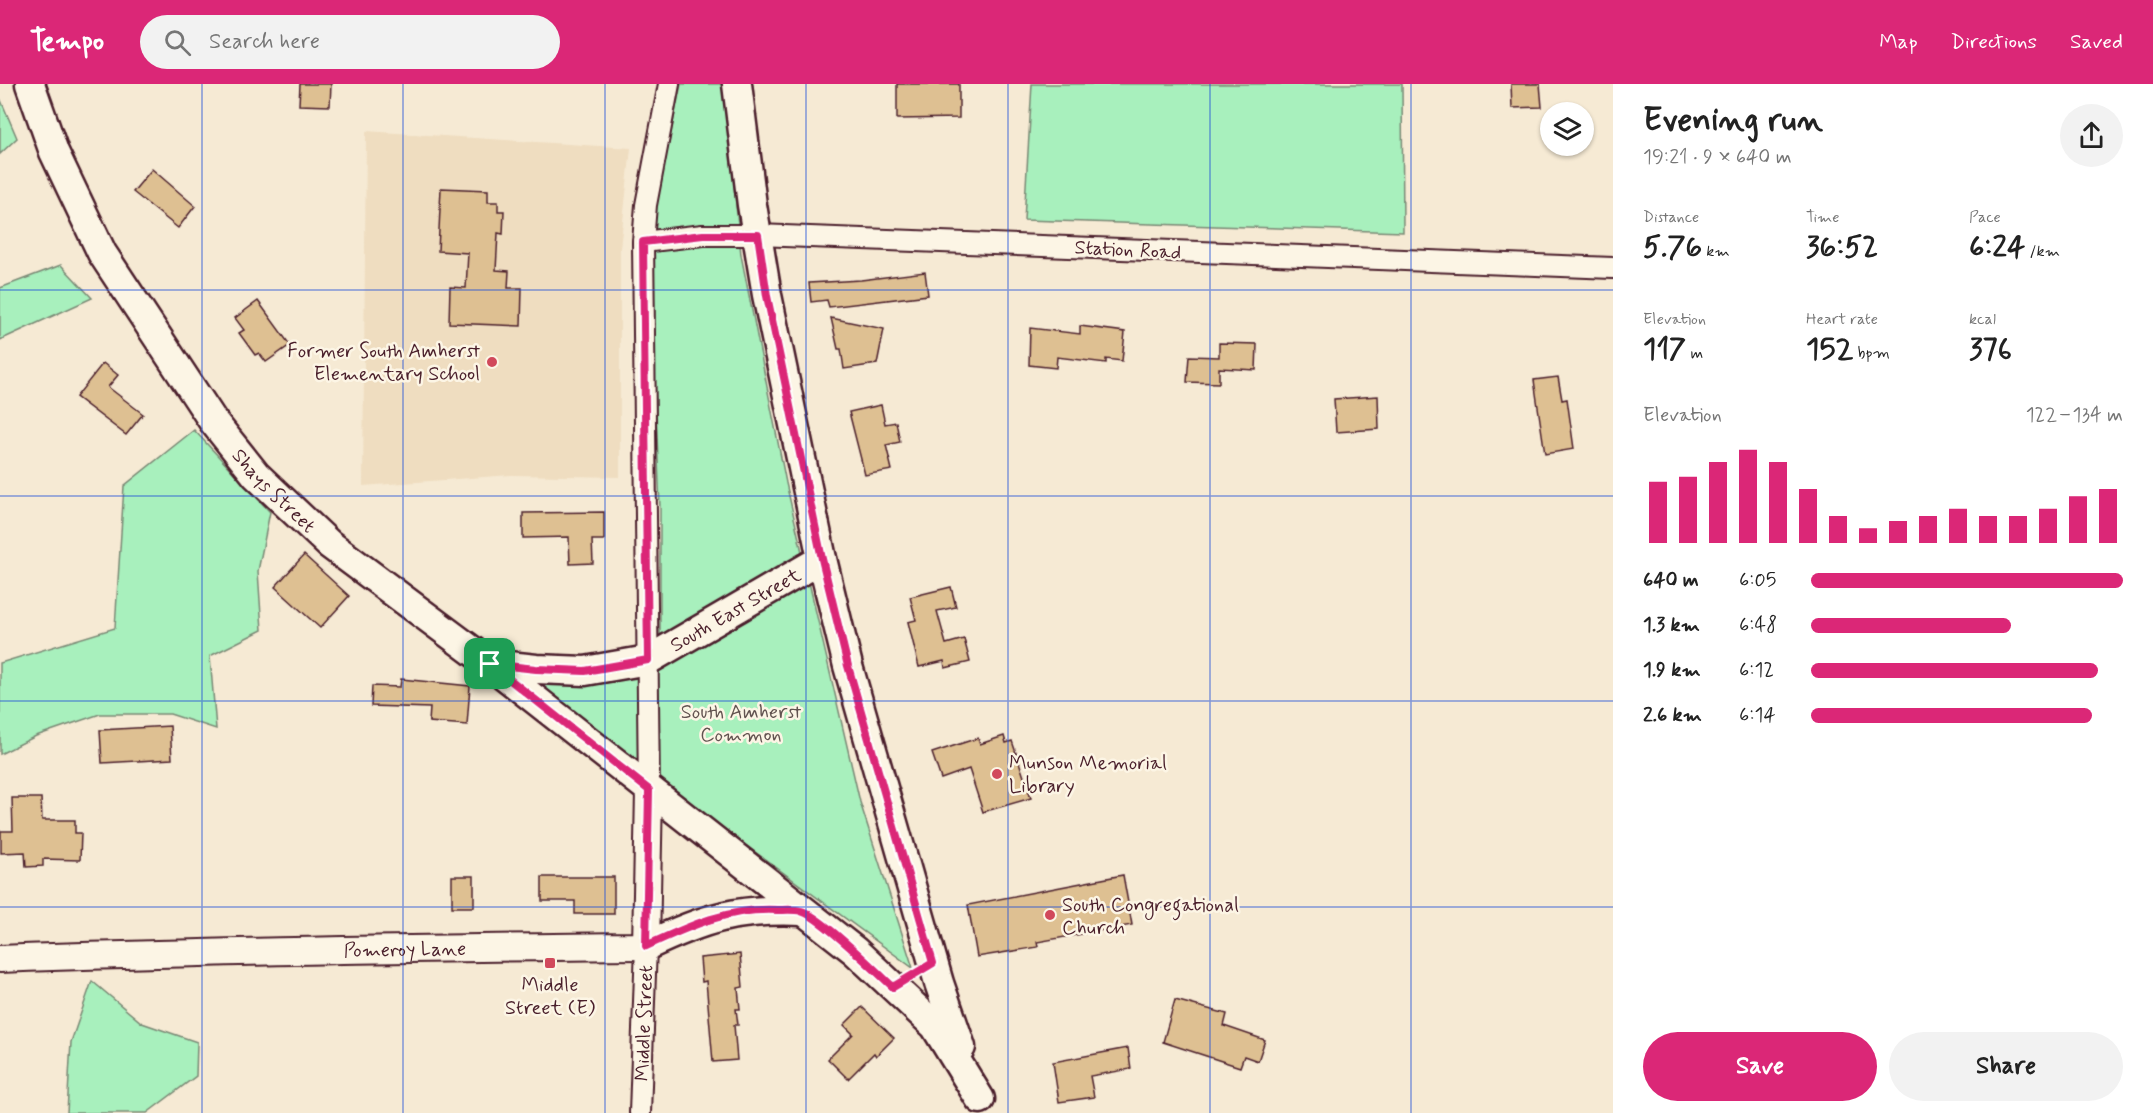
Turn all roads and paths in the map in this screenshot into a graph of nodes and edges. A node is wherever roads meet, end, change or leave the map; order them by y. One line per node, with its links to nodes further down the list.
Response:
1 (30, 84): 9 (main road, Shays Street)
2 (669, 84): 5 (street, South East Street)
3 (737, 84): 4 (main road, South East Street)
4 (758, 235): 5 (street, Station Road); 6 (street, Station Road); 7 (main road, South East Street)
5 (643, 242): 8 (street, South East Street)
6 (1613, 268)
7 (822, 559): 8 (main road, South East Street); 14 (main road, South East Street)
8 (648, 660): 9 (main road, South East Street); 10 (street, South East Street)
9 (490, 664): 10 (main road, Shays Street)
10 (649, 790): 11 (main road, South East Street); 12 (street, Middle Street)
11 (803, 911): 12 (main road, Pomeroy Lane); 15 (main road, South East Street)
12 (646, 946): 13 (street, Pomeroy Lane); 17 (street, Middle Street)
13 (0, 958)
14 (933, 963): 15 (main road); 16 (main road, South East Street)
15 (893, 987): 16 (main road, South East Street)
16 (983, 1106)
17 (640, 1113)

